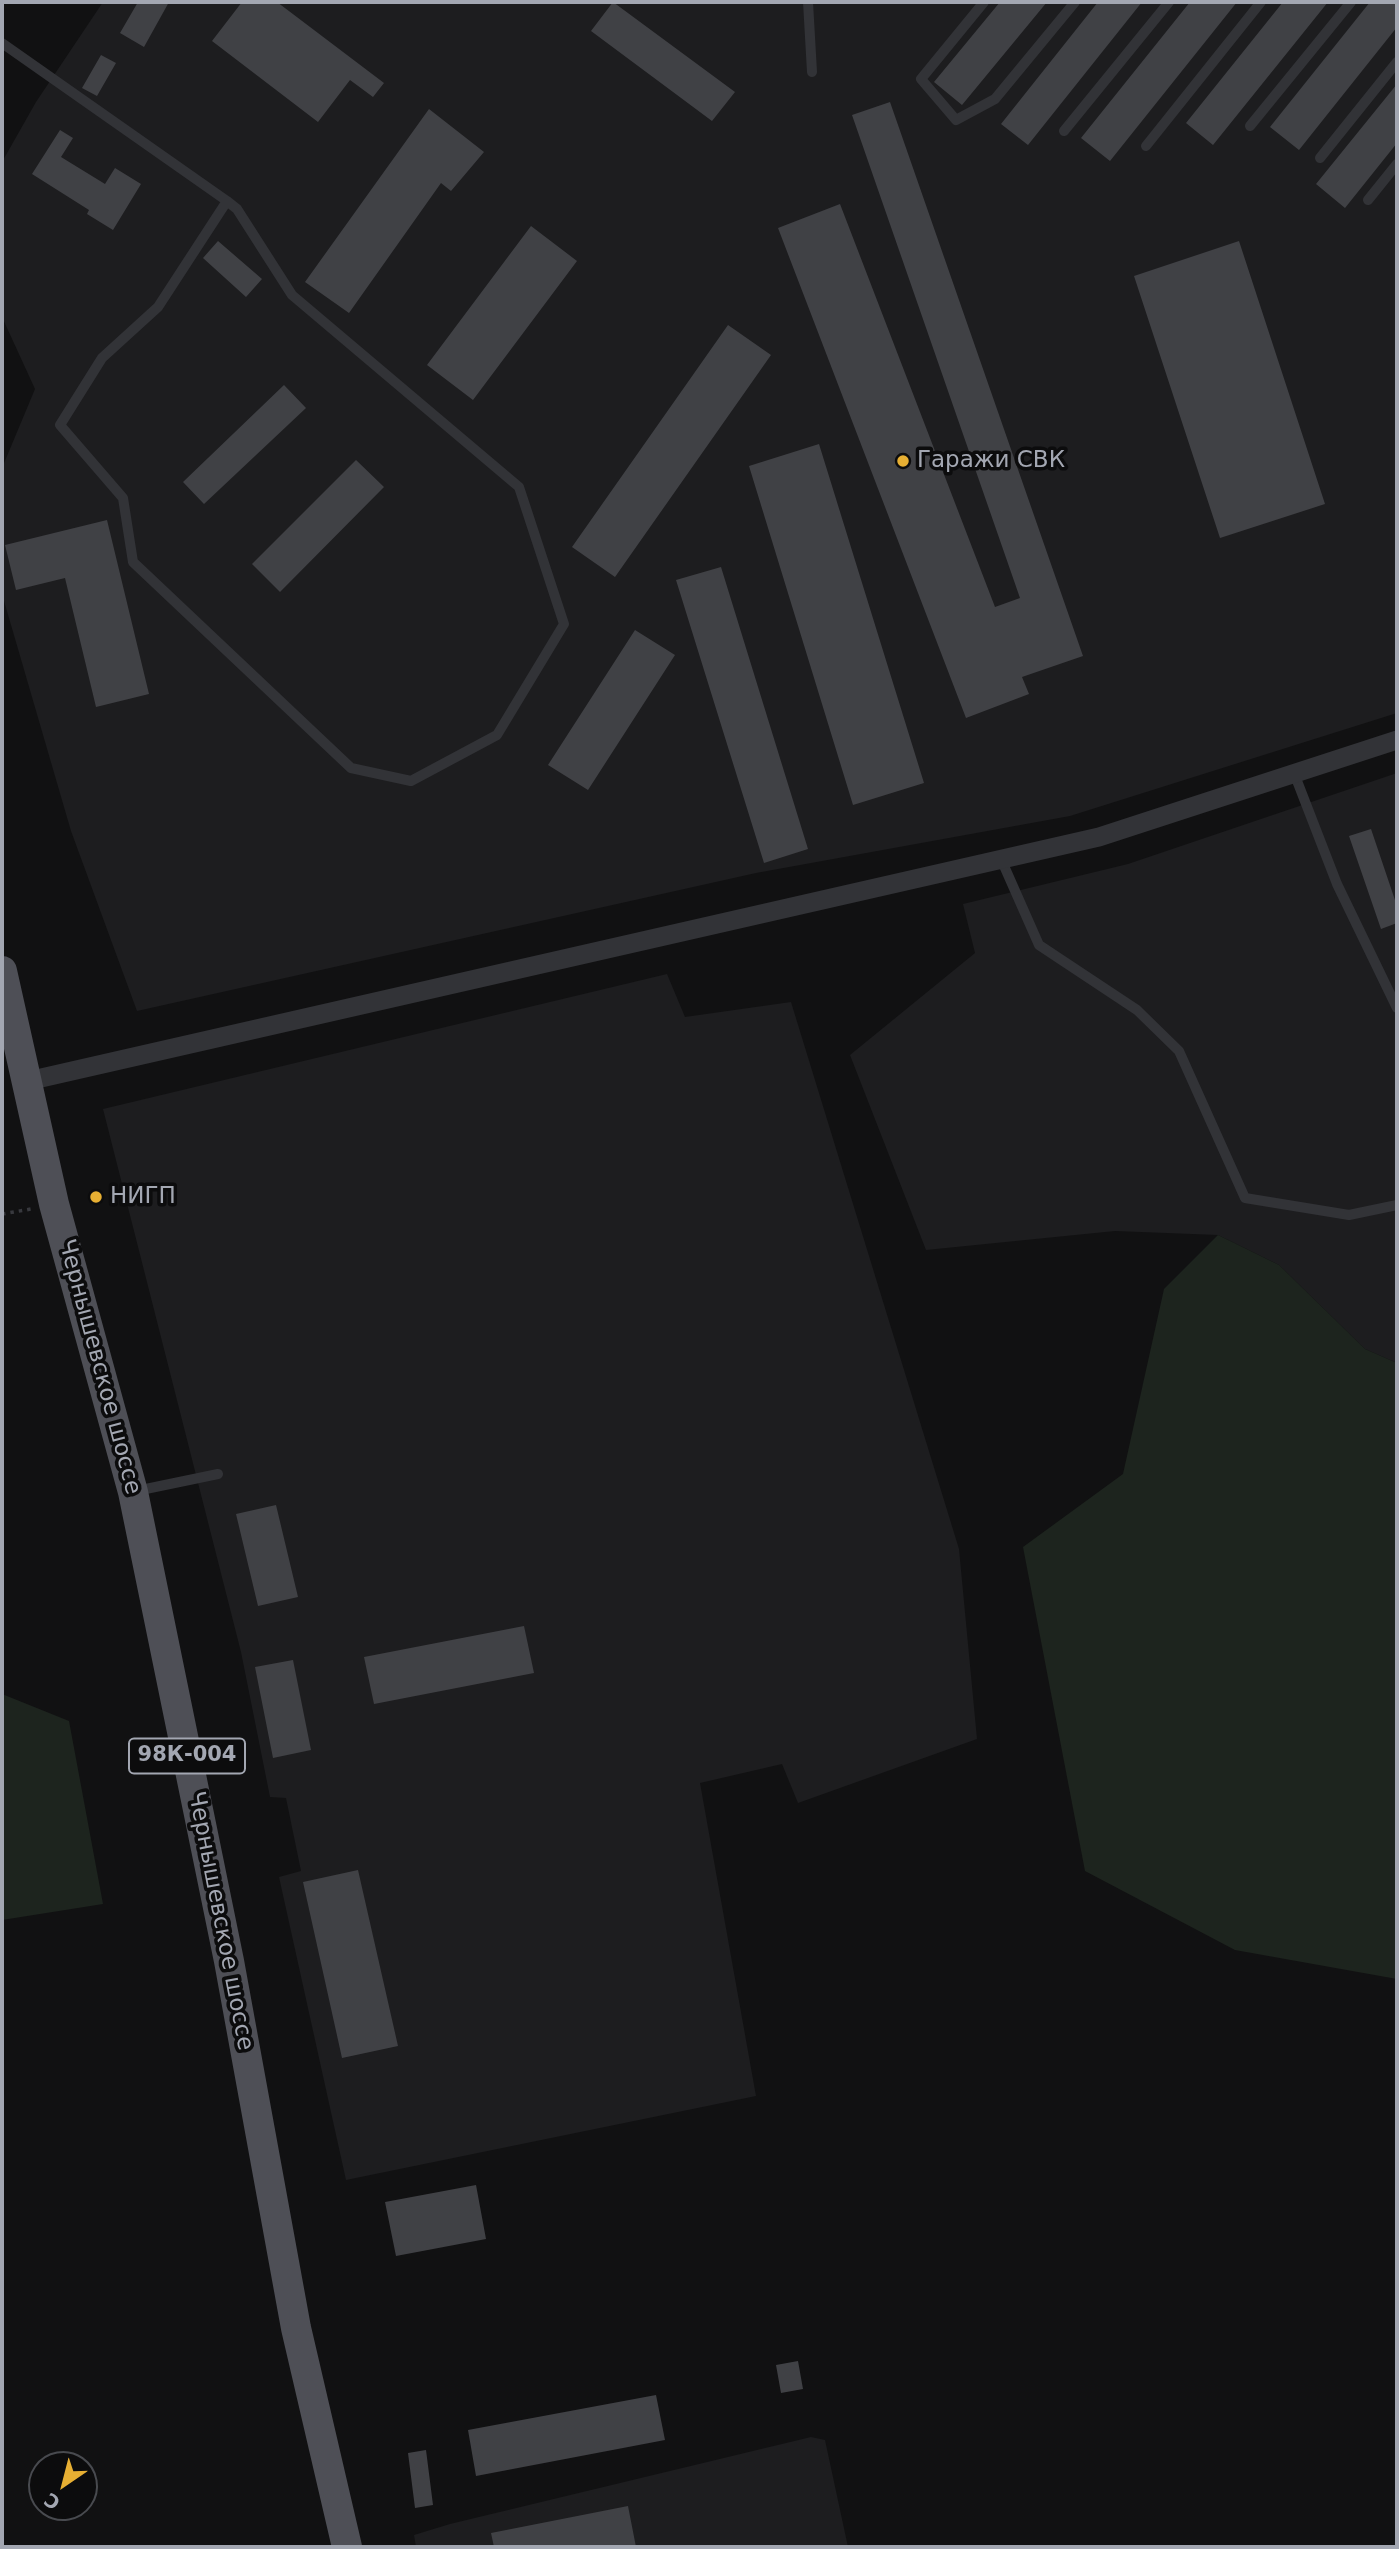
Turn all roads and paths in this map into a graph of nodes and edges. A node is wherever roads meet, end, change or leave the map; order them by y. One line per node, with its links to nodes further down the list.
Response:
1 (808, 2): 9 (lane)
2 (984, 2): 3 (lane)
3 (1075, 2)
4 (1169, 2): 11 (lane)
5 (1261, 2): 12 (lane)
6 (1351, 2): 10 (lane)
7 (2, 43): 16 (lane)
8 (1397, 62): 13 (lane)
9 (812, 72)
10 (1250, 126)
11 (1064, 131)
12 (1146, 146)
13 (1320, 158)
14 (1397, 164): 15 (lane)
15 (1368, 200)
16 (227, 201): 16 (lane)
17 (1397, 740): 18 (street)
18 (1294, 774): 19 (street); 22 (lane)
19 (1002, 859): 23 (street); 24 (lane)
20 (2, 971): 21 (main road, Чернышевское шоссе / 98К-004)
21 (5, 1004): 23 (main road, Чернышевское шоссе / 98К-004)
22 (1397, 1008)
23 (28, 1081): 26 (main road, Чернышевское шоссе / 98К-004)
24 (1397, 1205)
25 (218, 1474): 26 (lane)
26 (134, 1492): 27 (main road, Чернышевское шоссе / 98К-004)
27 (346, 2547)

